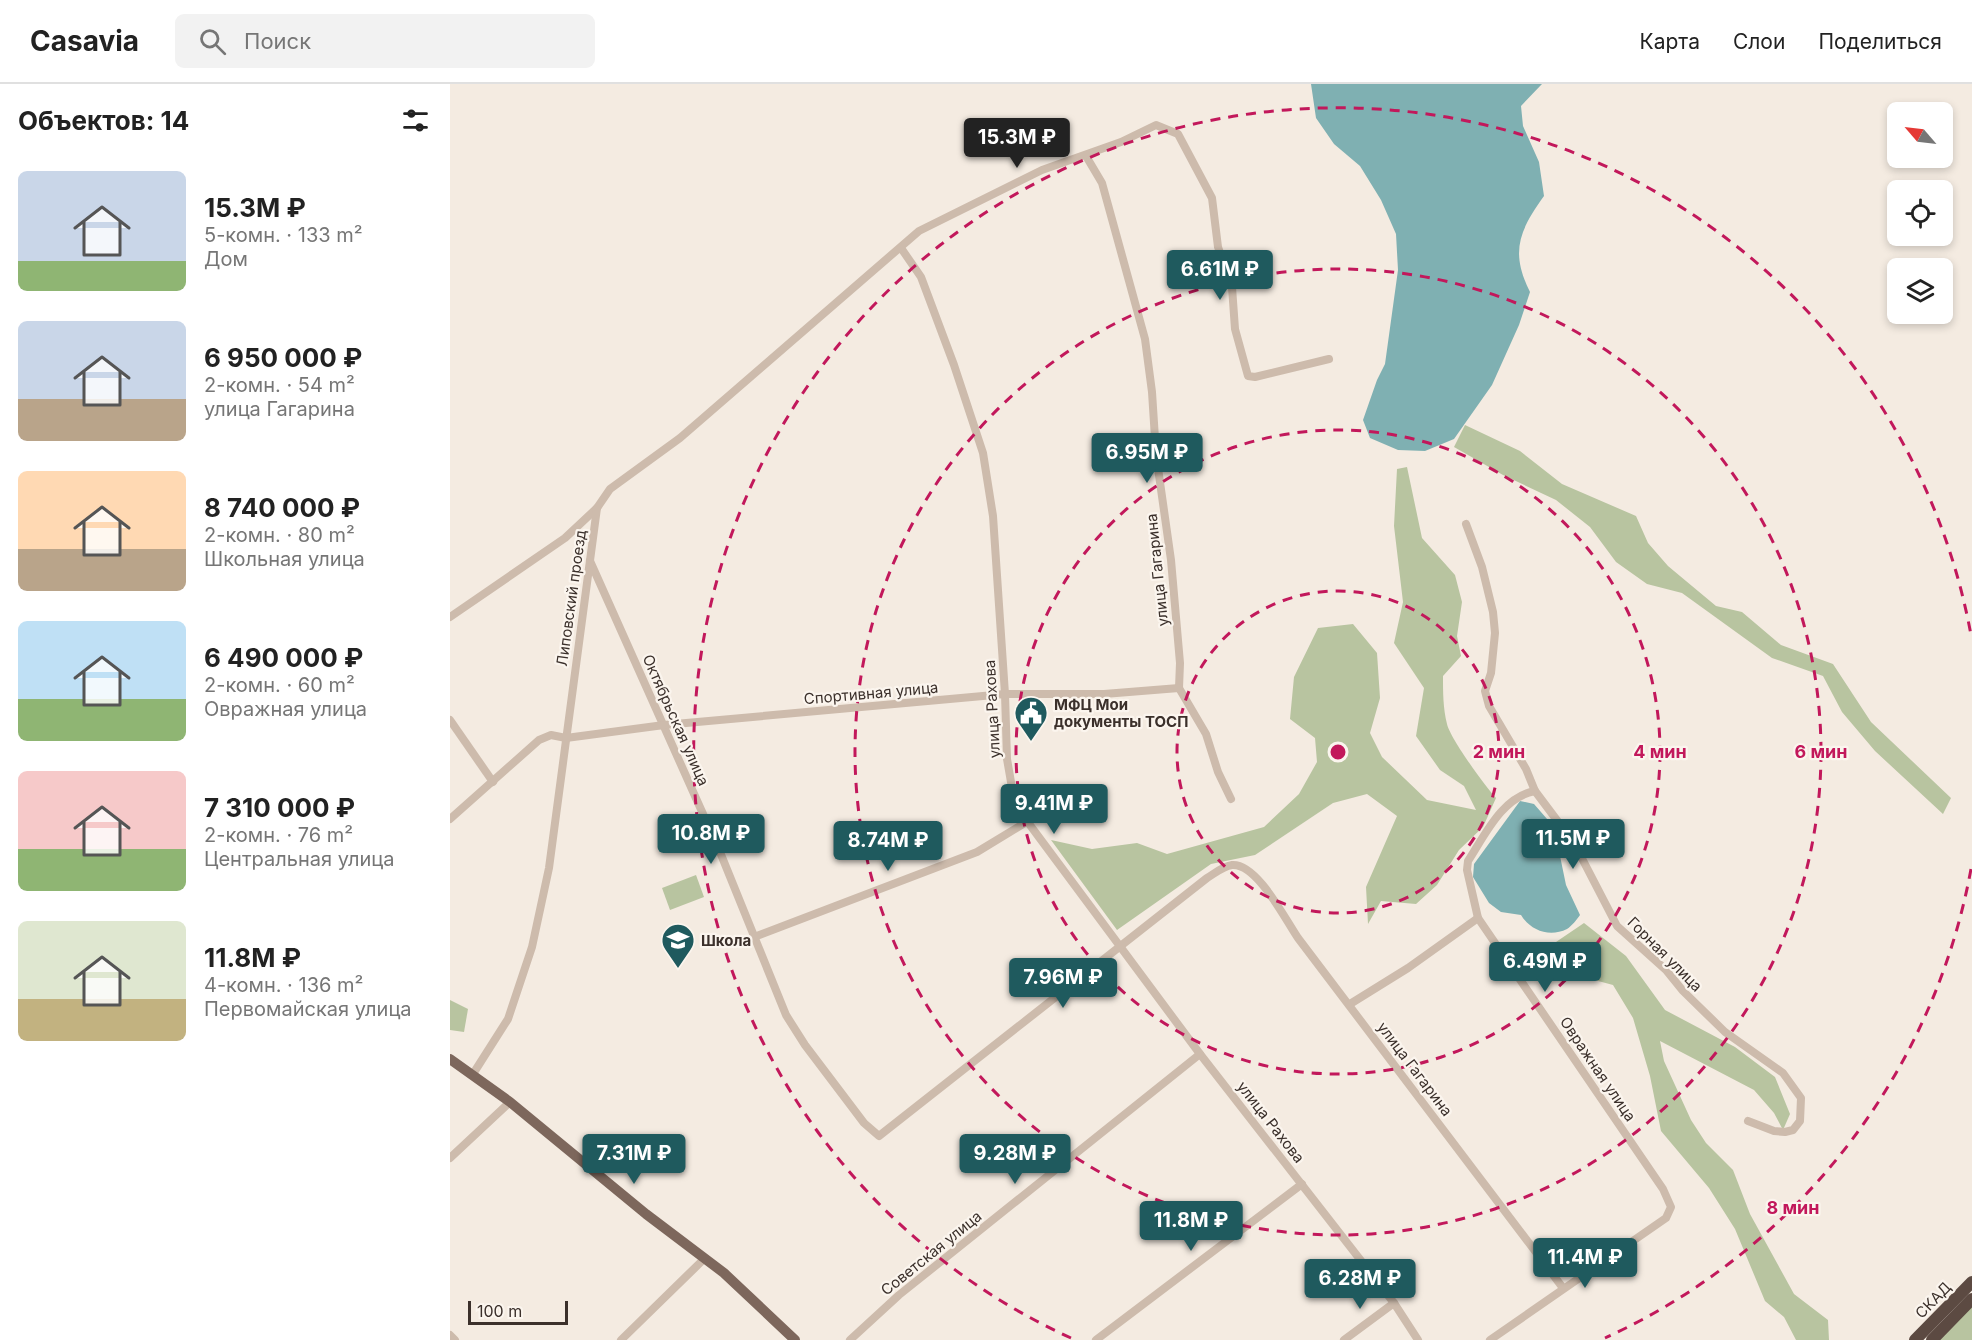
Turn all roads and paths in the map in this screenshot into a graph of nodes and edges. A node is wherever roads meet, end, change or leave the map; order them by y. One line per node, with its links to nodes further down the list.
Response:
1 (1086, 156): 2 (street); 3 (street); 8 (street, улица Гагарина)
2 (901, 249): 4 (street); 9 (street, улица Рахова)
3 (1329, 359)
4 (597, 508): 6 (street, Липовский проезд); 7 (street)
5 (1466, 524): 14 (street, Горная улица)
6 (590, 561): 11 (street, Октябрьская улица); 12 (street, Липовский проезд)
7 (450, 617)
8 (1179, 688): 9 (street, Спортивная улица); 15 (street)
9 (1005, 694): 11 (street, Спортивная улица); 17 (street, улица Рахова)
10 (450, 720): 13 (street)
11 (664, 725): 12 (street, Спортивная улица); 19 (street, Октябрьская улица)
12 (566, 738): 13 (street, Спортивная улица); 24 (street, Липовский проезд)
13 (493, 782): 16 (street, Спортивная улица)
14 (1536, 790): 18 (street); 26 (street, Горная улица)
15 (1231, 799)
16 (450, 819)
17 (1028, 821): 19 (street); 20 (street, улица Рахова)
18 (1478, 918): 21 (street); 31 (street, Овражная улица)
19 (754, 937): 20 (street, Октябрьская улица)
20 (1121, 946): 21 (street, улица Гагарина); 22 (street, улица Рахова)
21 (1350, 1004): 31 (street, улица Гагарина)
22 (1200, 1054): 28 (street, улица Рахова); 38 (street, Советская улица)
23 (450, 1059): 24 (main road)
24 (473, 1074): 25 (main road)
25 (510, 1102): 27 (street); 29 (main road)
26 (1748, 1121)
27 (450, 1158)
28 (1302, 1184): 33 (street, улица Рахова); 39 (street)
29 (705, 1258): 36 (street); 37 (main road)
30 (1972, 1282): 43 (highway, СКАД)
31 (1563, 1288): 42 (street)
32 (1972, 1299): 44 (highway, СКАД)
33 (1394, 1303): 40 (street); 41 (street, улица Рахова)
34 (450, 1335): 35 (street)
35 (455, 1340)
36 (621, 1340)
37 (795, 1340)
38 (850, 1340)
39 (1096, 1340)
40 (1344, 1340)
41 (1418, 1340)
42 (1490, 1340)
43 (1915, 1340)
44 (1932, 1340)

